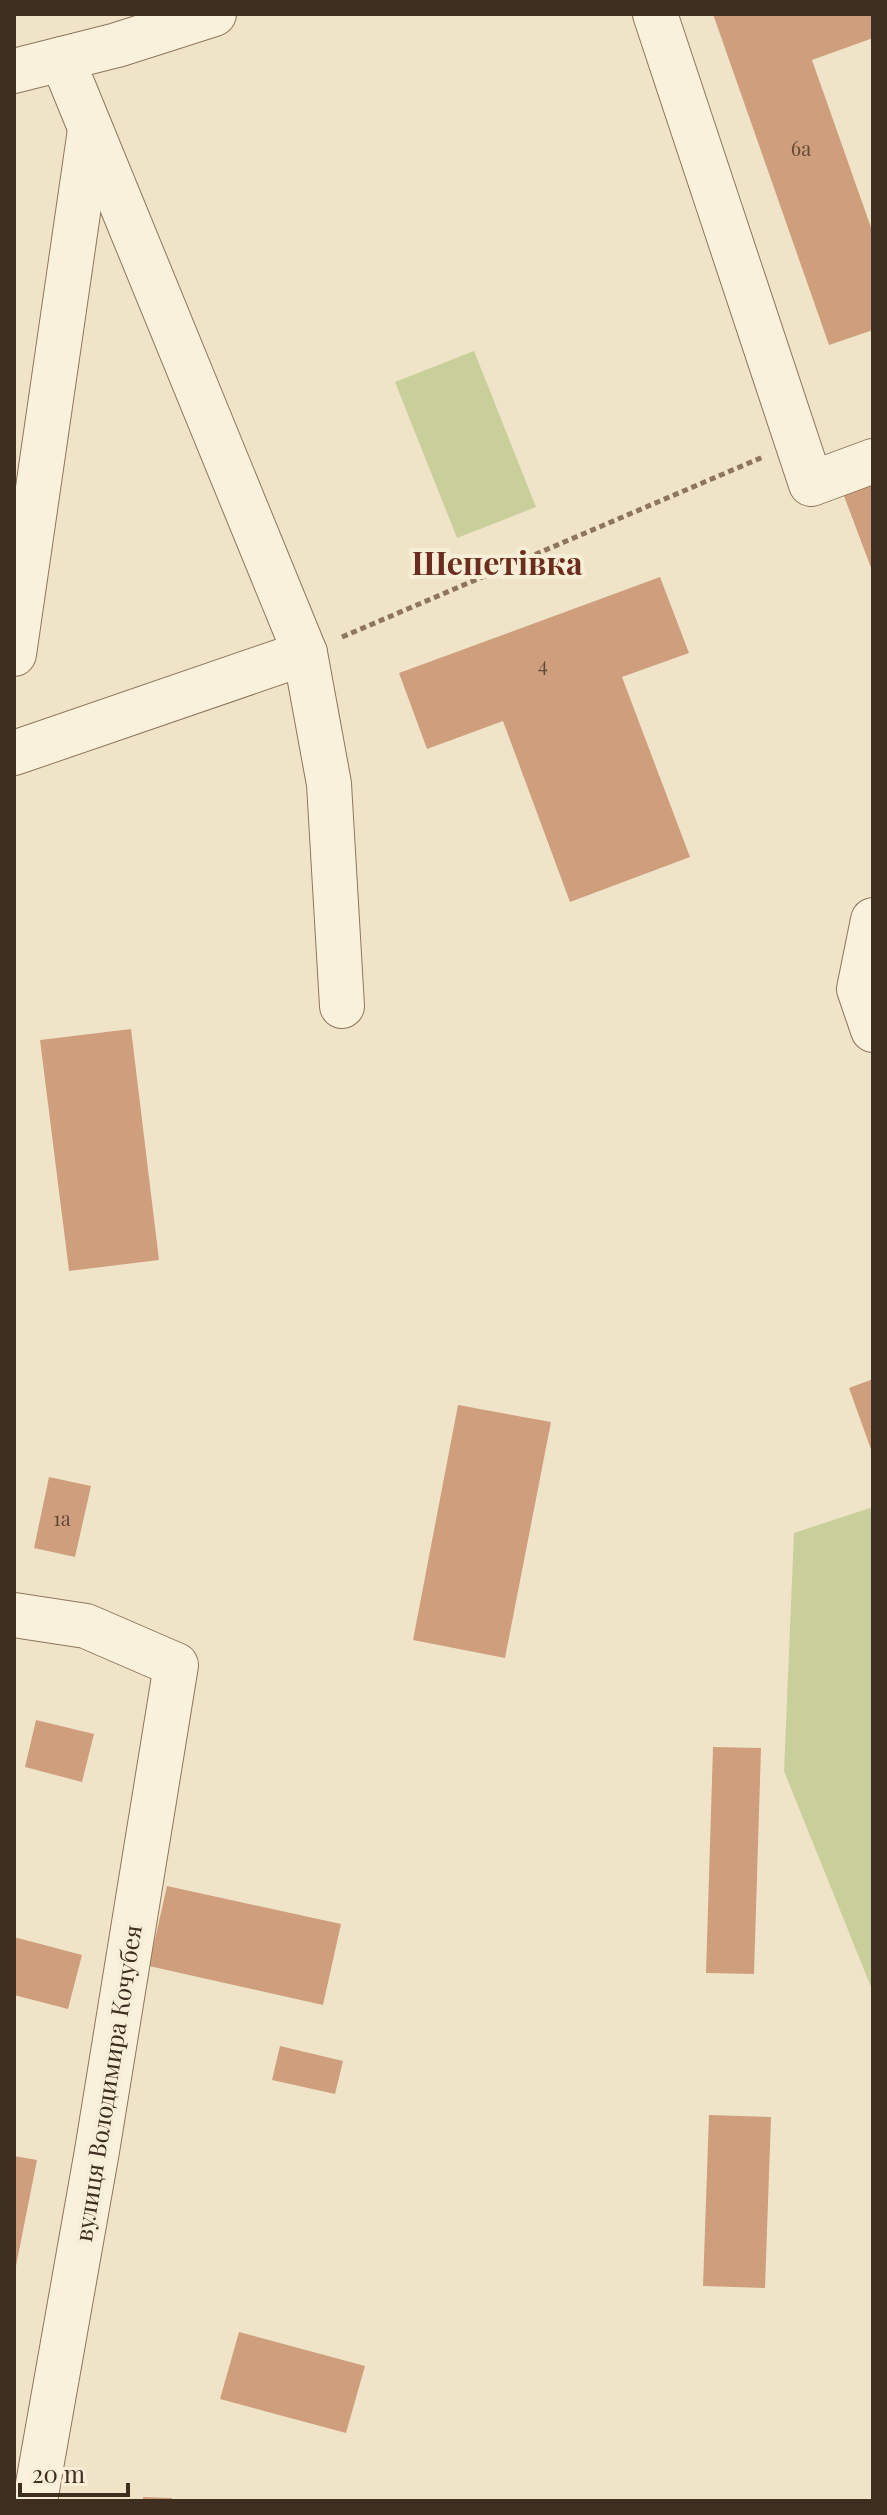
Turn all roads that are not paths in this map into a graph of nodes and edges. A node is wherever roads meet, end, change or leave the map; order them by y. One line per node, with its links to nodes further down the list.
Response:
1 (214, 14): 3 (street)
2 (655, 14): 6 (street)
3 (62, 59): 4 (street); 5 (street)
4 (14, 71)
5 (91, 128): 7 (street); 8 (street)
6 (873, 461)
7 (305, 653): 9 (street); 11 (street)
8 (14, 654)
9 (14, 753)
10 (873, 920): 12 (street)
11 (342, 1006)
12 (873, 1030)
13 (14, 1615): 14 (street, вулиця Володимира Кочубея)
14 (35, 2501)

